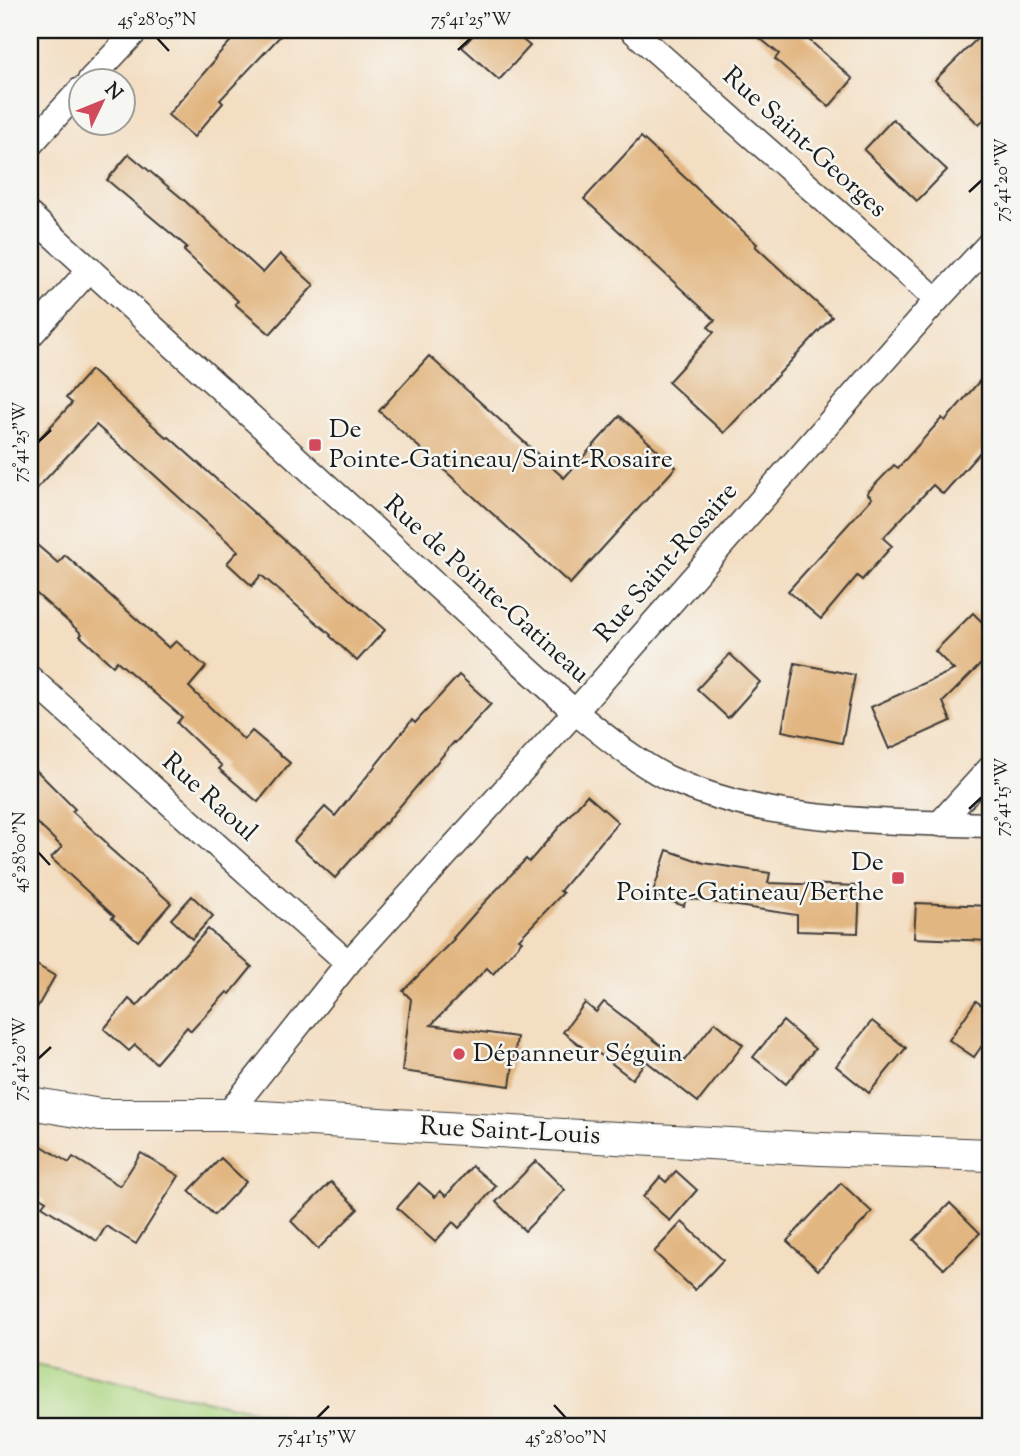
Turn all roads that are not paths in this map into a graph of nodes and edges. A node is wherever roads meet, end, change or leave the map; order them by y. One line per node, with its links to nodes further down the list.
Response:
1 (137, 30): 3 (street)
2 (632, 30): 9 (street, Rue Saint-Georges)
3 (103, 66)
4 (66, 105): 5 (street)
5 (30, 145)
6 (30, 215): 8 (street, Rue de Pointe-Gatineau)
7 (990, 243): 9 (street, Rue Saint-Rosaire)
8 (90, 269): 10 (street); 12 (street, Rue de Pointe-Gatineau)
9 (937, 300): 12 (street, Rue Saint-Rosaire)
10 (30, 336)
11 (30, 678): 16 (street, Rue Raoul)
12 (575, 712): 14 (street, Rue de Pointe-Gatineau); 16 (street, Rue Saint-Rosaire)
13 (990, 768): 14 (street)
14 (939, 824): 15 (street, Rue de Pointe-Gatineau)
15 (990, 825)
16 (348, 963): 18 (street, Rue Saint-Rosaire)
17 (30, 1102): 18 (street, Rue Saint-Louis)
18 (227, 1115): 19 (street, Rue Saint-Louis)
19 (990, 1155)

